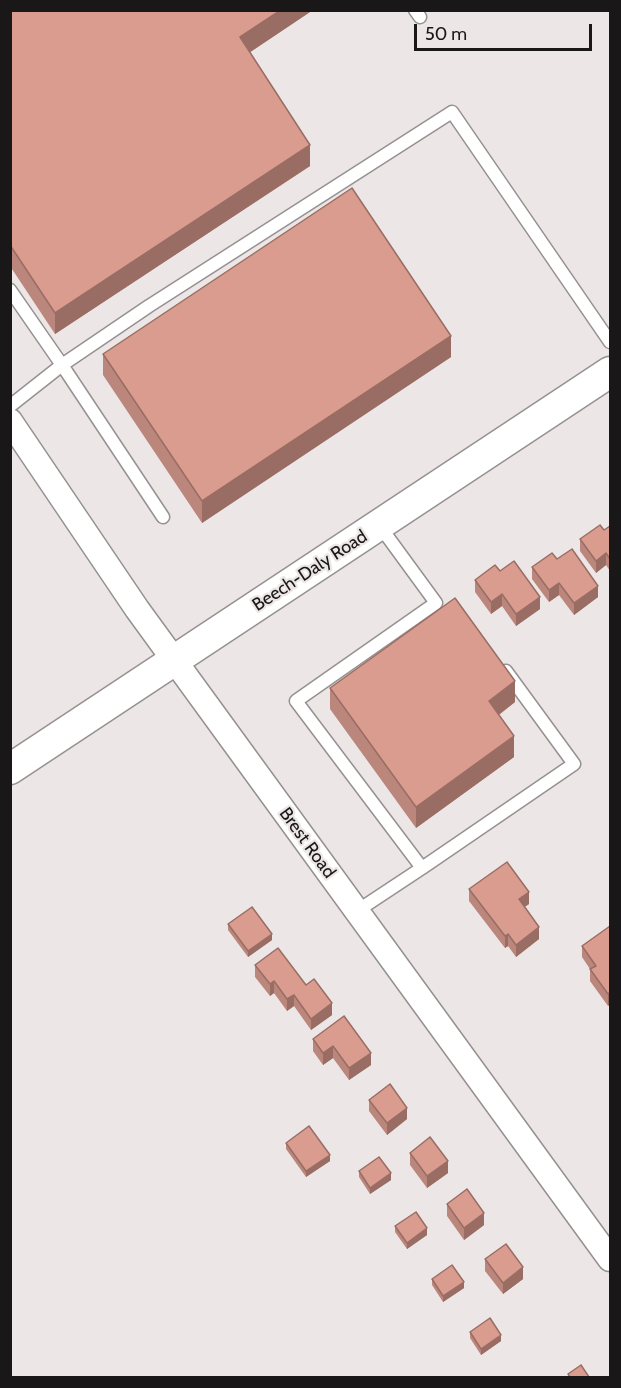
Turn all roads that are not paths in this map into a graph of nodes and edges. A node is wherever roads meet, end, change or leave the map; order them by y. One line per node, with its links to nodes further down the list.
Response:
1 (10, 290): 3 (lane)
2 (610, 342): 3 (lane)
3 (62, 365): 5 (lane); 7 (lane)
4 (610, 372): 8 (street, Beech-Daly Road)
5 (10, 406)
6 (10, 421): 9 (street, Brest Road)
7 (163, 517)
8 (379, 525): 9 (street, Beech-Daly Road); 12 (lane)
9 (174, 660): 11 (street, Beech-Daly Road); 13 (street, Brest Road)
10 (498, 661): 12 (lane)
11 (10, 769)
12 (422, 868): 13 (lane)
13 (357, 911): 14 (street, Brest Road)
14 (610, 1259)

